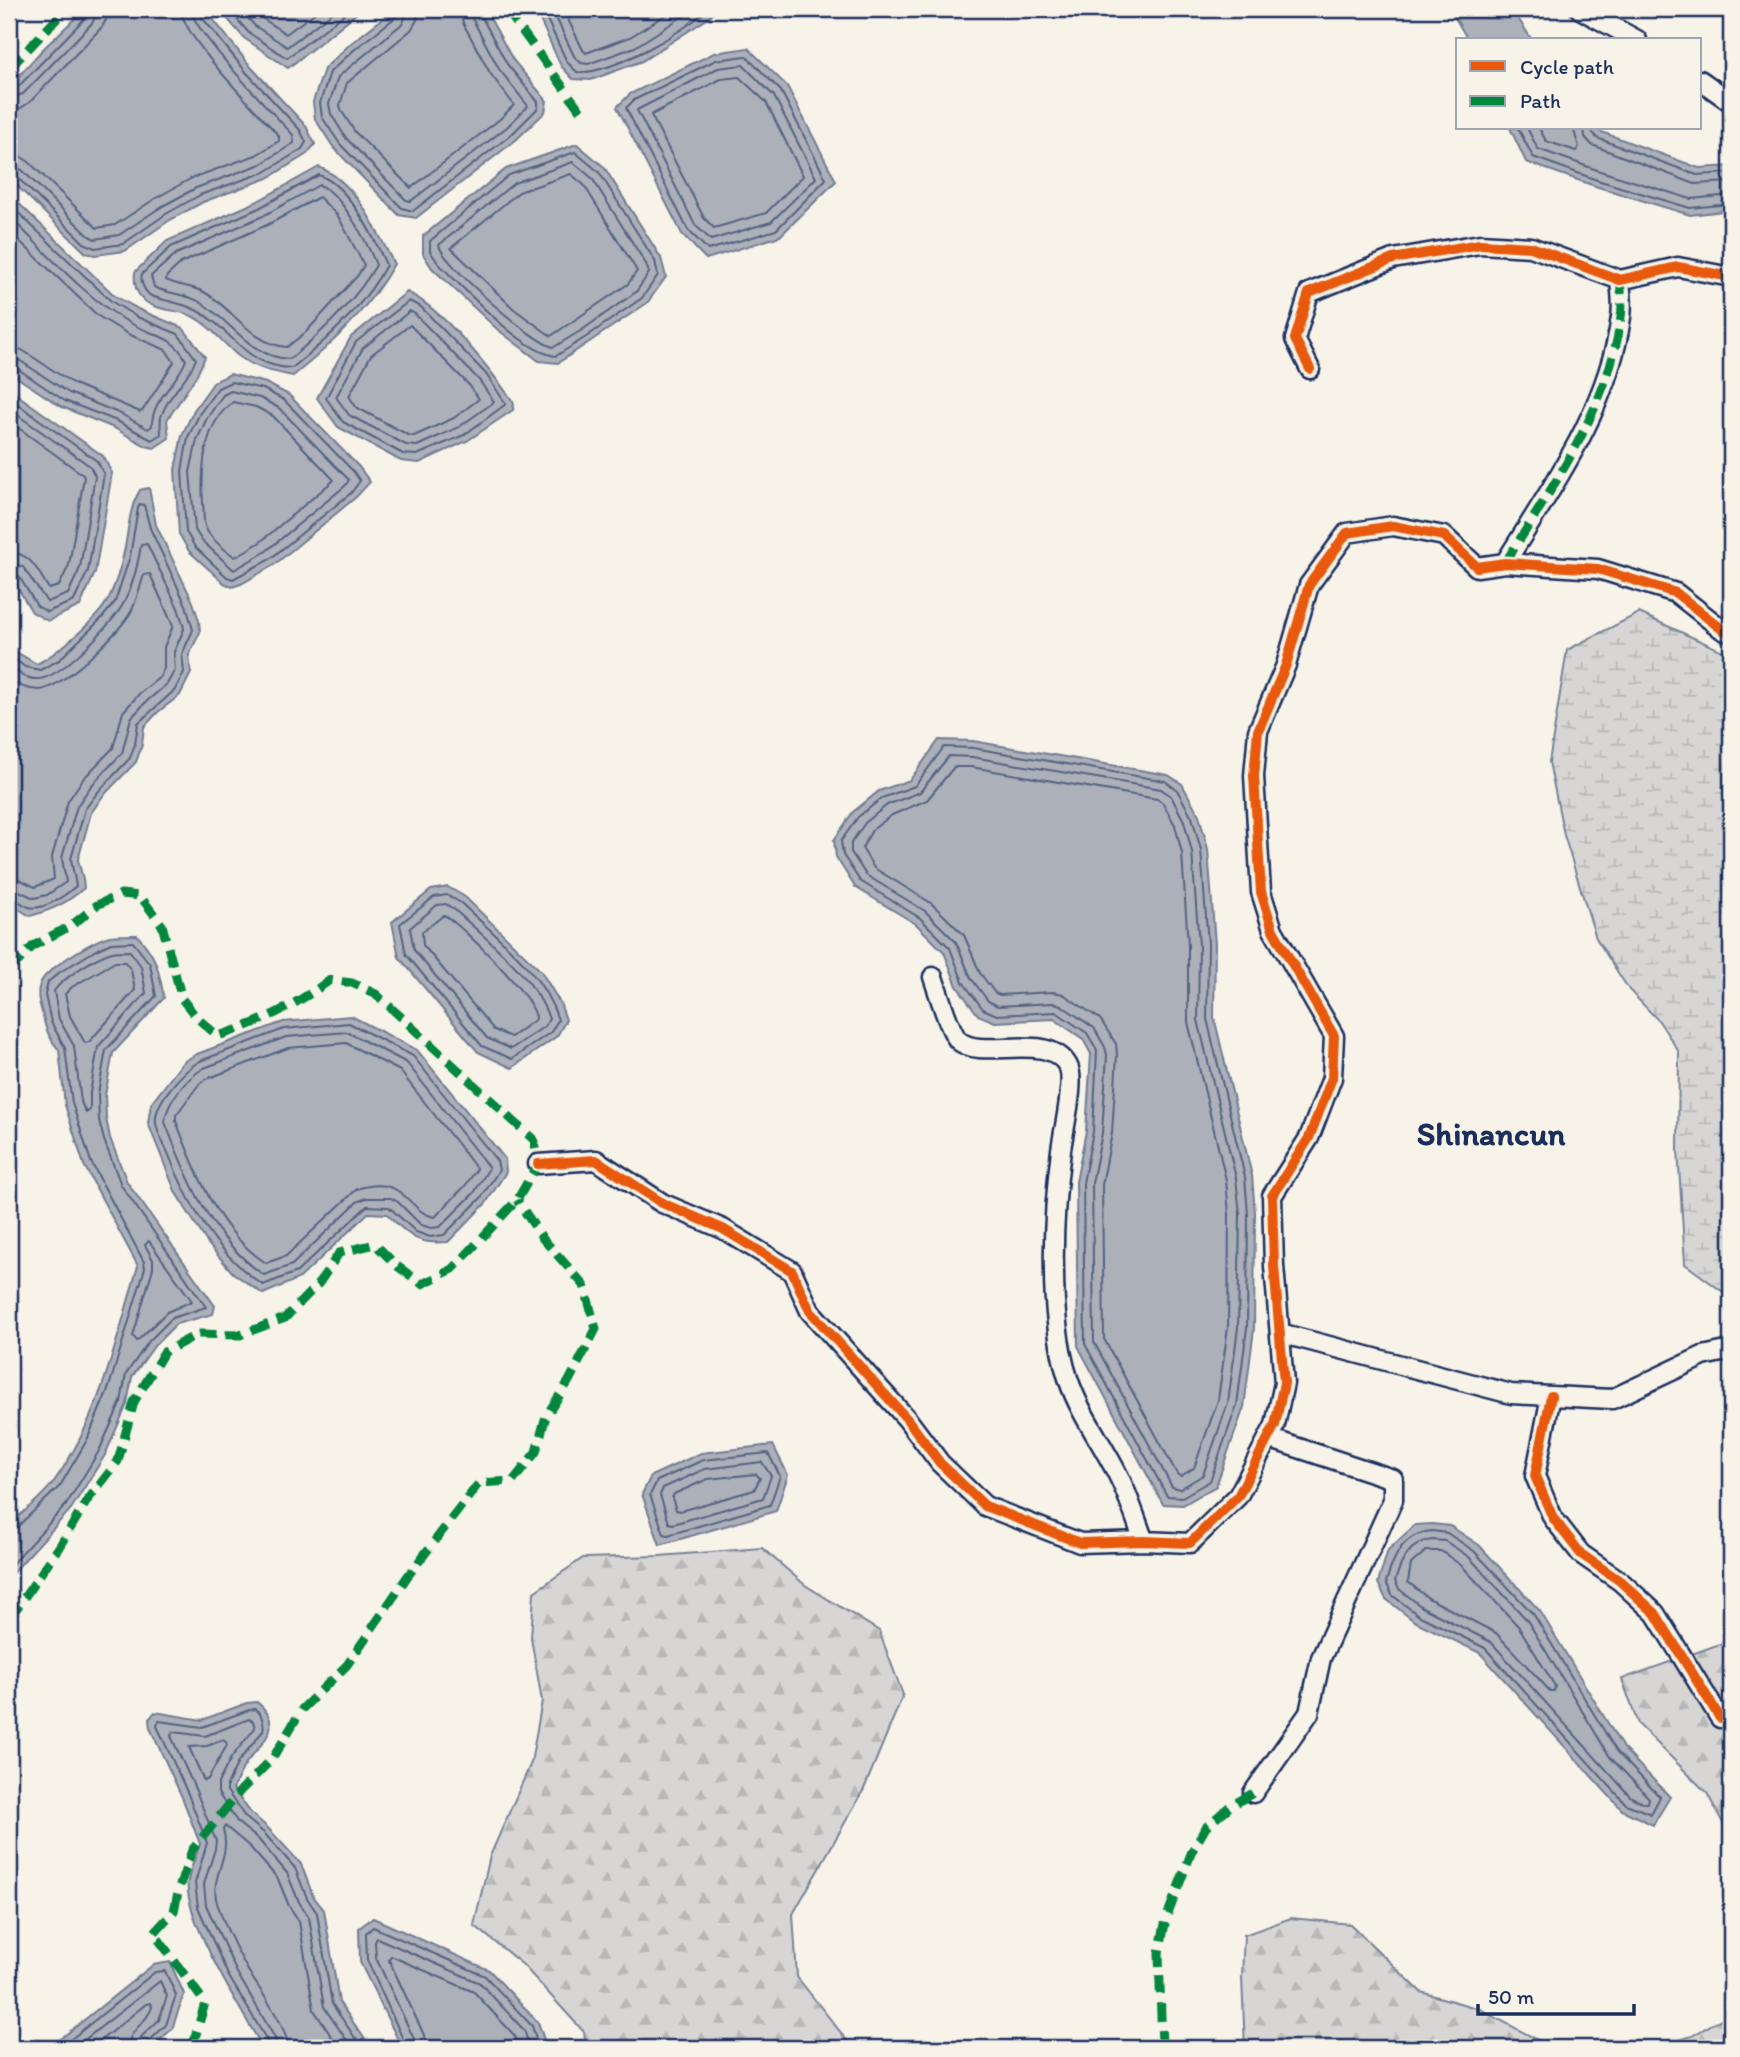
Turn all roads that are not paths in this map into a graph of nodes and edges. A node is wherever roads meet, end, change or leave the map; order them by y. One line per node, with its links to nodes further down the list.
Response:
1 (1580, 9): 2 (street)
2 (1633, 38)
3 (1702, 81): 4 (street)
4 (1731, 103)
5 (1731, 277): 6 (street)
6 (1620, 280): 7 (street); 8 (street)
7 (1310, 369)
8 (1505, 563): 9 (street); 12 (street)
9 (1731, 632)
10 (933, 977): 16 (street)
11 (538, 1164): 16 (street)
12 (1280, 1333): 14 (street); 15 (street)
13 (1731, 1350): 14 (street)
14 (1551, 1396): 17 (street)
15 (1268, 1438): 16 (street); 18 (street)
16 (1144, 1541)
17 (1720, 1718)
18 (1253, 1793)

